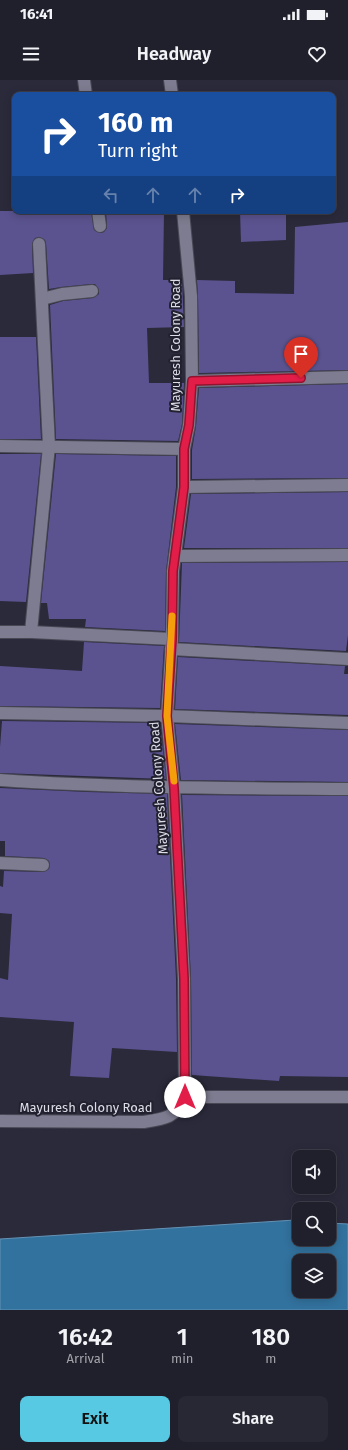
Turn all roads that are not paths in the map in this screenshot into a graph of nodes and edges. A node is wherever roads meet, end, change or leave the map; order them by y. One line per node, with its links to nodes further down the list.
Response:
1 (84, 80): 3 (street)
2 (170, 80): 4 (street)
3 (86, 92)
4 (172, 92)
5 (98, 214): 7 (street)
6 (183, 214): 12 (street, Mayuresh Colony Road)
7 (100, 226)
8 (39, 244): 10 (street)
9 (92, 291): 10 (street)
10 (42, 299): 14 (street)
11 (348, 377): 12 (street)
12 (192, 381): 15 (street, Mayuresh Colony Road)
13 (0, 446): 14 (street)
14 (49, 446): 15 (street); 21 (street)
15 (184, 449): 17 (street, Mayuresh Colony Road)
16 (348, 485): 17 (street)
17 (184, 487): 19 (street, Mayuresh Colony Road)
18 (348, 555): 19 (street)
19 (175, 556): 22 (street, Mayuresh Colony Road)
20 (0, 632): 21 (street)
21 (31, 632): 22 (street)
22 (171, 644): 23 (street); 25 (street, Mayuresh Colony Road)
23 (348, 659)
24 (0, 713): 25 (street)
25 (167, 716): 26 (street); 28 (street, Mayuresh Colony Road)
26 (348, 723)
27 (0, 780): 28 (street)
28 (174, 788): 29 (street); 32 (street, Mayuresh Colony Road)
29 (348, 789)
30 (0, 863): 31 (street)
31 (43, 865)
32 (185, 1097): 33 (street); 34 (street, Mayuresh Colony Road)
33 (348, 1097)
34 (0, 1121)

